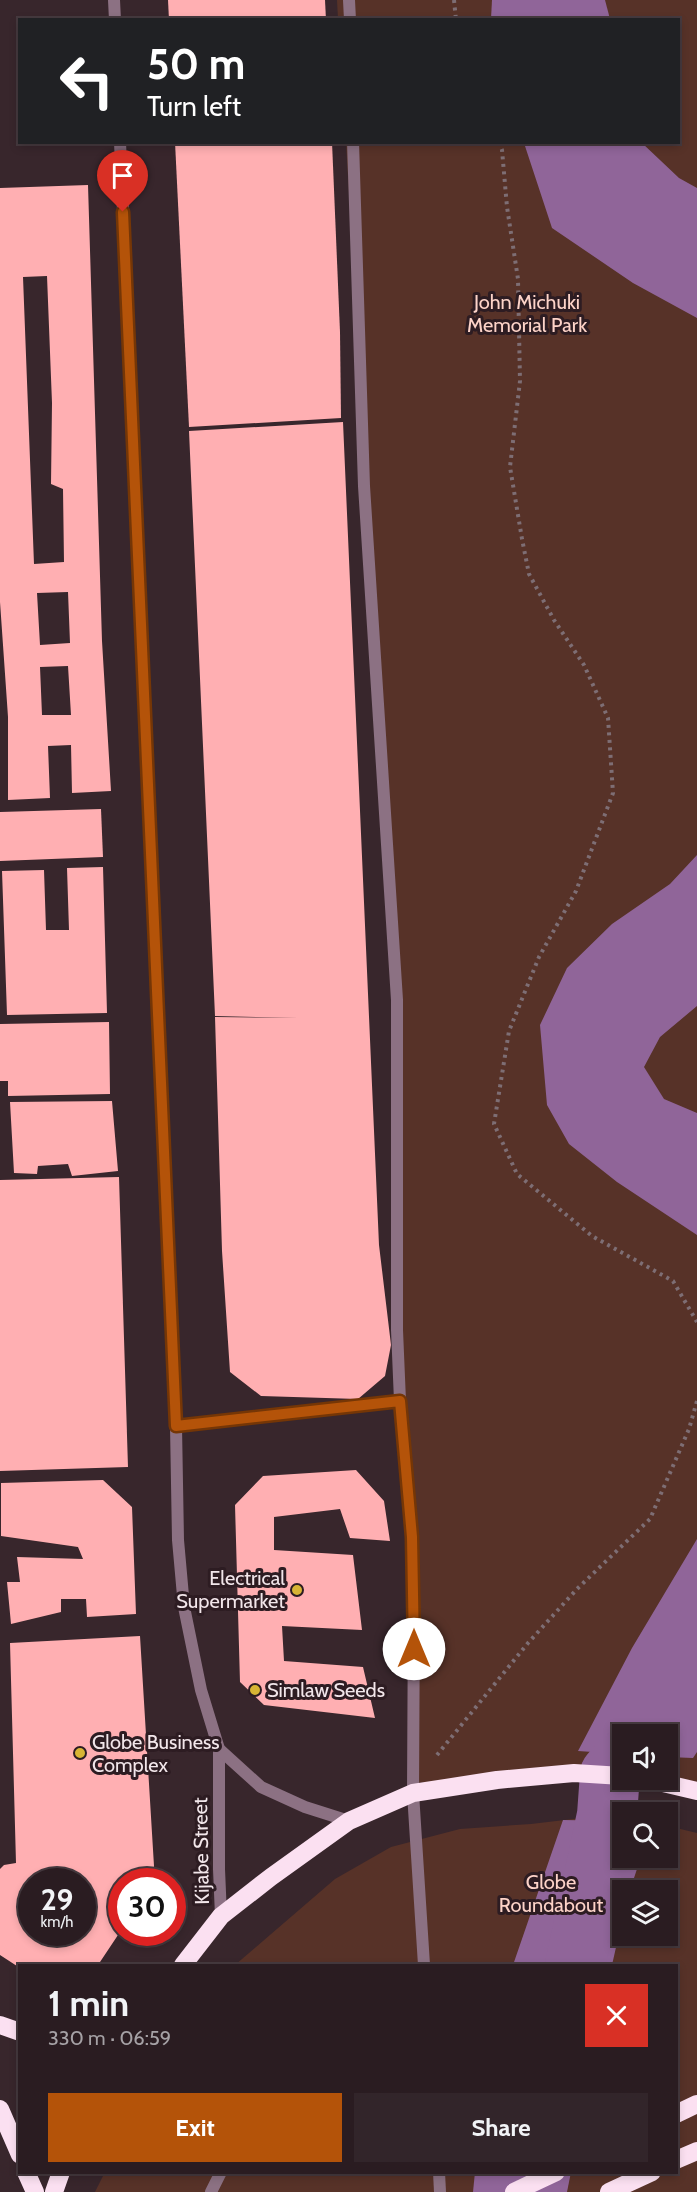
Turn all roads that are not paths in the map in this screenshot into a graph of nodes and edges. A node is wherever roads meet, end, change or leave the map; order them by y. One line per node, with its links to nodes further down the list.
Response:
1 (114, 0): 3 (street)
2 (349, 0): 4 (street)
3 (115, 18)
4 (350, 18)
5 (120, 144): 8 (street, Kijabe Street)
6 (353, 144): 7 (street)
7 (400, 1401): 8 (street); 12 (street)
8 (176, 1426): 9 (street, Kijabe Street)
9 (219, 1749): 14 (street); 15 (street, Kijabe Street)
10 (612, 1775): 12 (highway)
11 (678, 1786): 13 (highway)
12 (413, 1788): 14 (highway); 17 (street)
13 (694, 1790)
14 (349, 1821): 15 (highway)
15 (221, 1917): 16 (highway)
16 (184, 1964)
17 (424, 1964)
18 (0, 2025): 19 (highway)
19 (18, 2031)
20 (697, 2104): 22 (highway)
21 (0, 2109): 23 (highway)
22 (678, 2113)
23 (18, 2150)
24 (697, 2151): 25 (highway)
25 (678, 2159)
26 (28, 2174): 32 (highway)
27 (60, 2174): 33 (highway)
28 (220, 2174): 34 (street)
29 (439, 2174): 35 (street)
30 (552, 2174): 36 (highway)
31 (648, 2174): 37 (highway)
32 (35, 2192)
33 (54, 2192)
34 (211, 2192)
35 (440, 2192)
36 (514, 2192)
37 (609, 2192)

